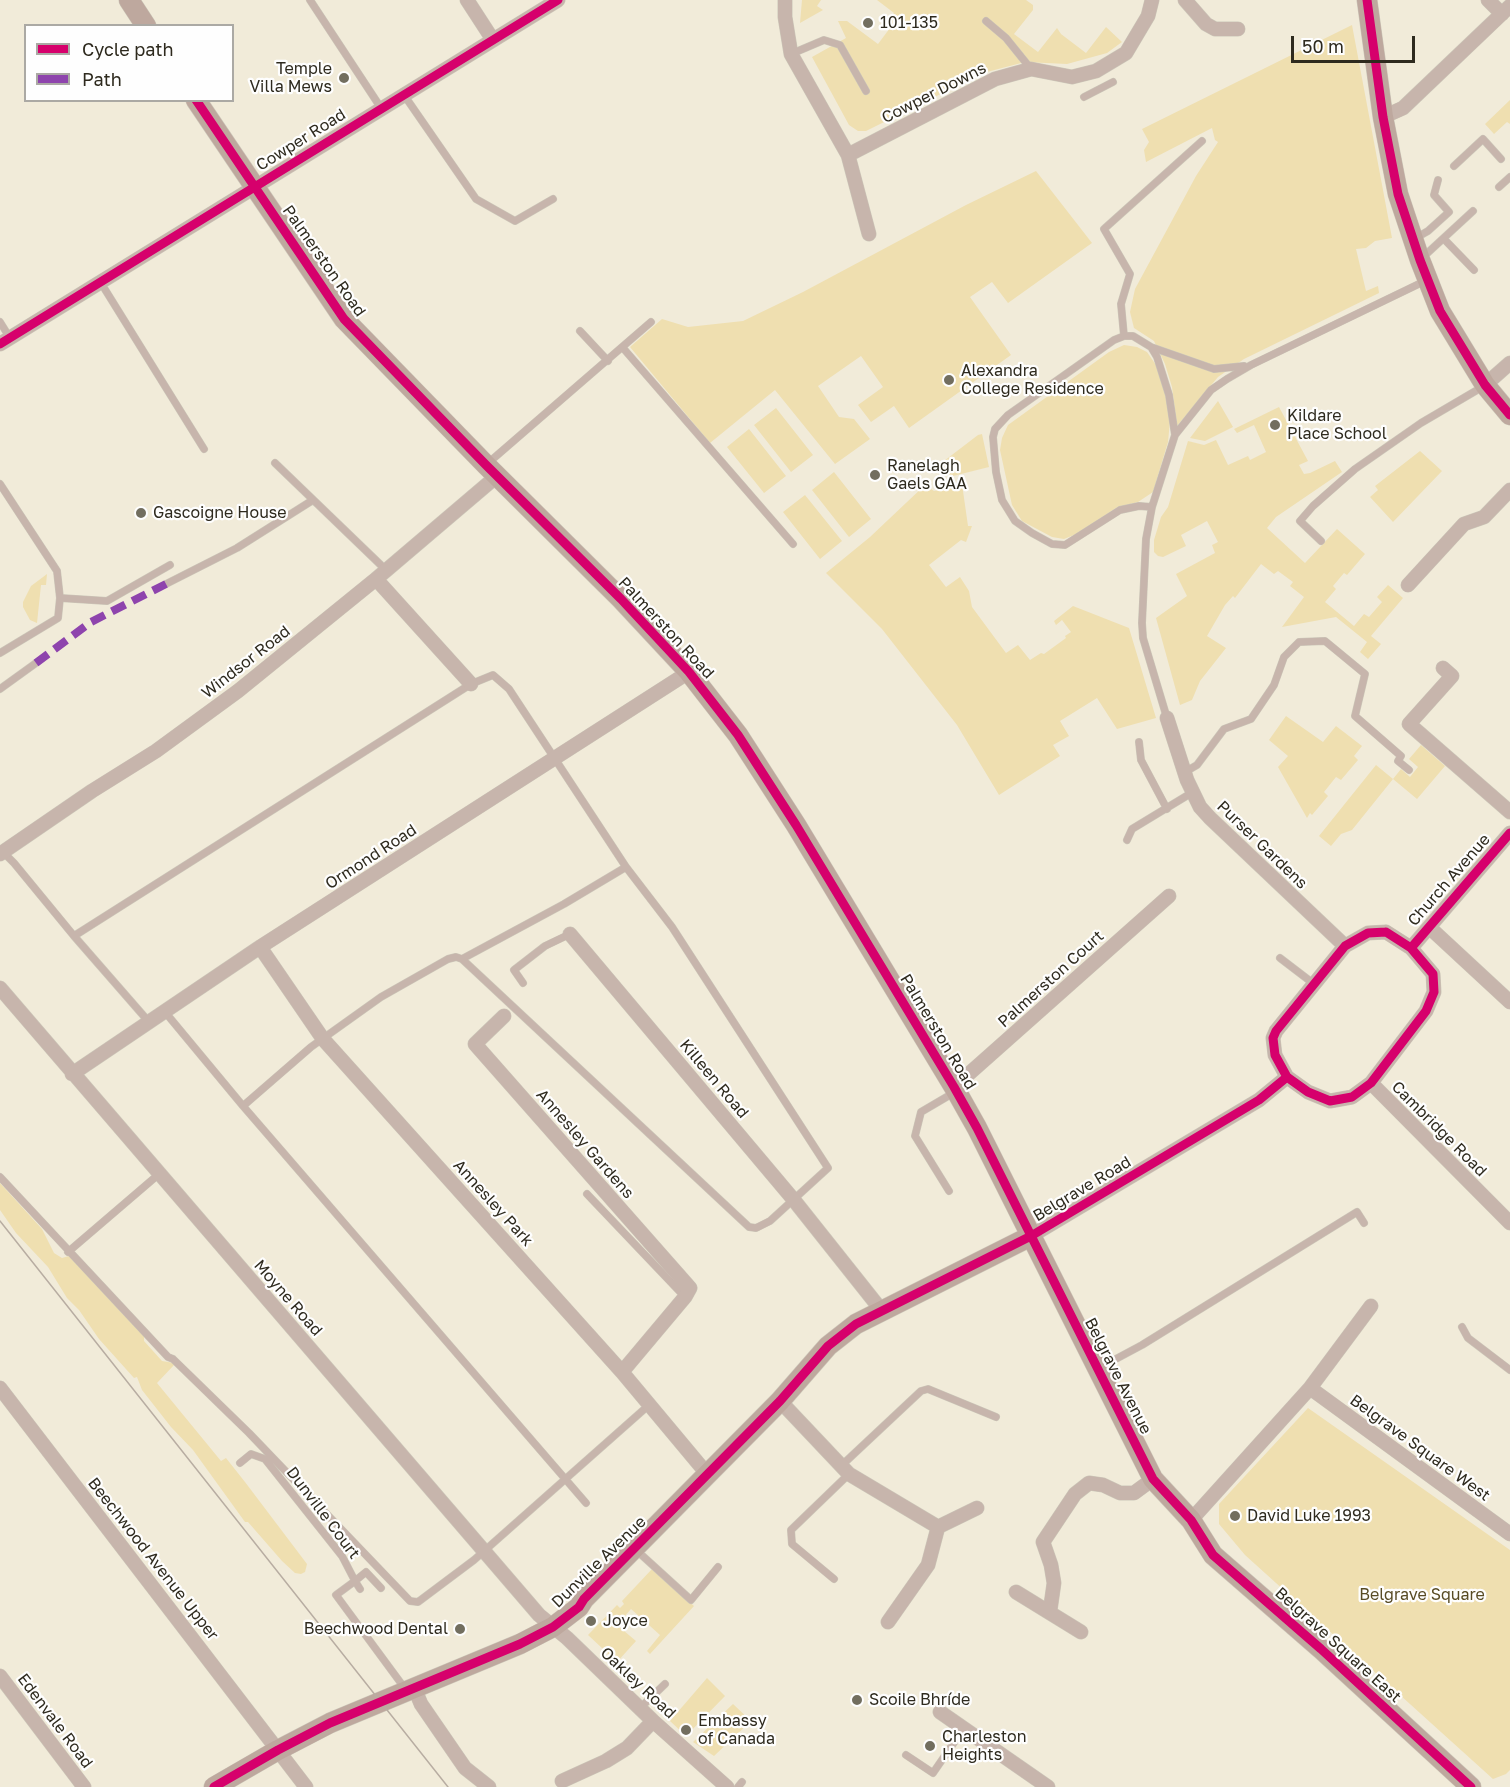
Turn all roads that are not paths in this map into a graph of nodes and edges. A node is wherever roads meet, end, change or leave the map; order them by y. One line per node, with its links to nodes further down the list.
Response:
1 (129, 0): 12 (street)
2 (310, 0): 24 (lane)
3 (467, 0): 14 (street)
4 (558, 0): 14 (street, Cowper Road)
5 (785, 0): 15 (street)
6 (1152, 0): 17 (street)
7 (1185, 0): 13 (street)
8 (1367, 0): 25 (street)
9 (1488, 0): 10 (street)
10 (1506, 10): 25 (street)
11 (986, 21): 16 (lane)
12 (145, 24)
13 (1238, 29)
14 (493, 40): 21 (street, Cowper Road)
15 (791, 54): 20 (lane); 27 (street)
16 (1031, 69): 17 (street, Cowper Downs); 27 (street, Cowper Downs)
17 (1096, 71): 19 (lane)
18 (1113, 81): 19 (lane)
19 (1104, 86): 22 (lane)
20 (866, 91)
21 (404, 95): 24 (street, Cowper Road); 34 (lane)
22 (1084, 97)
23 (197, 102): 32 (street, Palmerston Road)
24 (381, 108): 32 (street, Cowper Road)
25 (1383, 117): 38 (street)
26 (1202, 141): 46 (lane)
27 (848, 155): 36 (street)
28 (1501, 159): 29 (lane)
29 (1454, 166)
30 (1510, 177): 33 (lane)
31 (1438, 180): 38 (lane)
32 (254, 187): 42 (street, Cowper Road); 58 (street, Palmerston Road)
33 (1499, 187)
34 (553, 199)
35 (1473, 211): 37 (lane)
36 (870, 234)
37 (1444, 239): 39 (lane); 40 (lane)
38 (1413, 240): 39 (street)
39 (1420, 260): 41 (street)
40 (1474, 270)
41 (1427, 280): 52 (lane); 53 (street)
42 (101, 283): 47 (street, Cowper Road); 56 (lane)
43 (0, 322): 47 (lane)
44 (651, 322): 49 (lane)
45 (580, 331): 50 (lane)
46 (1124, 336): 48 (lane); 62 (lane)
47 (5, 341)
48 (1151, 347): 52 (lane); 55 (lane)
49 (623, 348): 50 (lane); 64 (lane)
50 (608, 361): 58 (lane)
51 (1510, 363): 53 (street)
52 (1251, 365): 55 (lane)
53 (1485, 385): 54 (street); 63 (lane)
54 (1510, 415)
55 (1175, 435): 62 (lane)
56 (204, 449)
57 (275, 464): 61 (lane)
58 (491, 470): 66 (street, Windsor Road); 73 (street, Palmerston Road)
59 (0, 484): 69 (lane)
60 (1510, 490): 68 (street)
61 (314, 500): 66 (lane); 67 (lane)
62 (1152, 507): 76 (lane)
63 (1321, 541)
64 (793, 544)
65 (170, 565): 69 (lane)
66 (381, 575): 74 (street); 86 (street, Windsor Road)
67 (166, 584)
68 (1408, 585)
69 (60, 598): 70 (lane)
70 (0, 653)
71 (36, 663): 75 (lane)
72 (1443, 668): 83 (street)
73 (689, 672): 78 (street, Ormond Road); 108 (street, Palmerston Road)
74 (471, 684): 78 (lane); 91 (lane)
75 (0, 689)
76 (1167, 718): 80 (street, Purser Gardens)
77 (1139, 742): 82 (lane)
78 (556, 759): 87 (lane); 93 (street, Ormond Road)
79 (1409, 770): 80 (lane)
80 (1185, 772): 81 (street, Purser Gardens)
81 (1193, 792): 82 (lane); 92 (street, Purser Gardens)
82 (1167, 809): 85 (lane)
83 (1510, 812)
84 (1510, 833): 89 (street, Church Avenue)
85 (1127, 840)
86 (1, 852): 91 (lane)
87 (626, 867): 96 (lane); 114 (lane)
88 (1169, 896): 108 (street, Palmerston Court)
89 (1429, 927): 94 (street, Church Avenue); 100 (street)
90 (570, 934): 97 (lane, Killeen Road); 114 (street, Killeen Road)
91 (74, 936): 103 (lane)
92 (1345, 946): 94 (street); 98 (street)
93 (260, 947): 101 (street, Ormond Road); 104 (street, Annesley Park)
94 (1411, 948): 107 (street)
95 (1280, 958): 98 (lane)
96 (462, 959): 104 (lane); 114 (lane)
97 (523, 983)
98 (1314, 984): 106 (street)
99 (0, 988): 105 (street, Moyne Road)
100 (1510, 1002)
101 (165, 1012): 103 (street, Ormond Road); 109 (lane)
102 (504, 1016): 119 (street, Annesley Gardens)
103 (149, 1022): 105 (street, Ormond Road)
104 (323, 1039): 109 (lane); 125 (street, Annesley Park)
105 (72, 1074): 110 (street, Moyne Road)
106 (1287, 1077): 107 (street); 117 (street, Belgrave Road)
107 (1371, 1083): 116 (street, Cambridge Road)
108 (955, 1089): 112 (lane); 117 (street, Palmerston Road)
109 (243, 1106): 134 (lane)
110 (159, 1174): 118 (lane); 142 (street, Moyne Road)
111 (0, 1177): 118 (lane)
112 (949, 1191)
113 (587, 1194): 119 (lane)
114 (793, 1199): 121 (street, Killeen Road)
115 (1364, 1223): 123 (lane)
116 (1510, 1223)
117 (1032, 1236): 121 (street, Belgrave Road); 123 (street, Belgrave Avenue)
118 (68, 1252): 142 (lane)
119 (685, 1297): 125 (street)
120 (1371, 1306): 127 (street)
121 (882, 1311): 128 (street, Dunville Avenue)
122 (1462, 1327): 124 (lane)
123 (1097, 1369): 135 (street, Belgrave Avenue)
124 (1510, 1370)
125 (622, 1372): 129 (street, Annesley Park)
126 (0, 1388): 160 (street, Beechwood Avenue Upper)
127 (1310, 1388): 138 (street); 140 (street, Belgrave Square West)
128 (780, 1401): 132 (street); 133 (street, Dunville Avenue)
129 (649, 1405): 133 (street, Annesley Park); 134 (lane)
130 (996, 1417): 132 (lane)
131 (240, 1463): 145 (lane, Dunville Court)
132 (845, 1470): 139 (street); 144 (lane)
133 (708, 1475): 141 (street, Dunville Avenue)
134 (565, 1479): 136 (lane); 142 (lane)
135 (1153, 1479): 138 (street, Belgrave Avenue); 149 (street)
136 (585, 1503)
137 (977, 1508): 139 (street)
138 (1191, 1520): 169 (street, Belgrave Square East)
139 (938, 1527): 150 (street)
140 (1510, 1534)
141 (635, 1549): 143 (lane); 151 (street, Dunville Avenue)
142 (483, 1551): 151 (street, Moyne Road)
143 (718, 1567)
144 (834, 1579)
145 (354, 1581): 146 (lane); 147 (lane); 155 (lane, Dunville Court)
146 (381, 1588)
147 (360, 1589)
148 (1016, 1592): 149 (street)
149 (1050, 1611): 152 (street)
150 (888, 1622)
151 (553, 1627): 155 (street, Dunville Avenue); 156 (street, Oakley Road)
152 (1082, 1632)
153 (0, 1676): 163 (street, Edenvale Road)
154 (665, 1684): 156 (lane)
155 (410, 1688): 160 (street, Dunville Avenue); 166 (street)
156 (640, 1708): 158 (street, Oakley Road)
157 (940, 1712): 159 (street)
158 (653, 1721): 162 (street); 167 (street, Oakley Road)
159 (964, 1728): 161 (lane); 168 (street)
160 (278, 1750): 164 (street, Dunville Avenue); 165 (street, Beechwood Avenue Upper)
161 (906, 1755)
162 (562, 1781)
163 (84, 1787)
164 (214, 1787)
165 (306, 1787)
166 (489, 1787)
167 (727, 1787)
168 (1048, 1787)
169 (1471, 1787)

